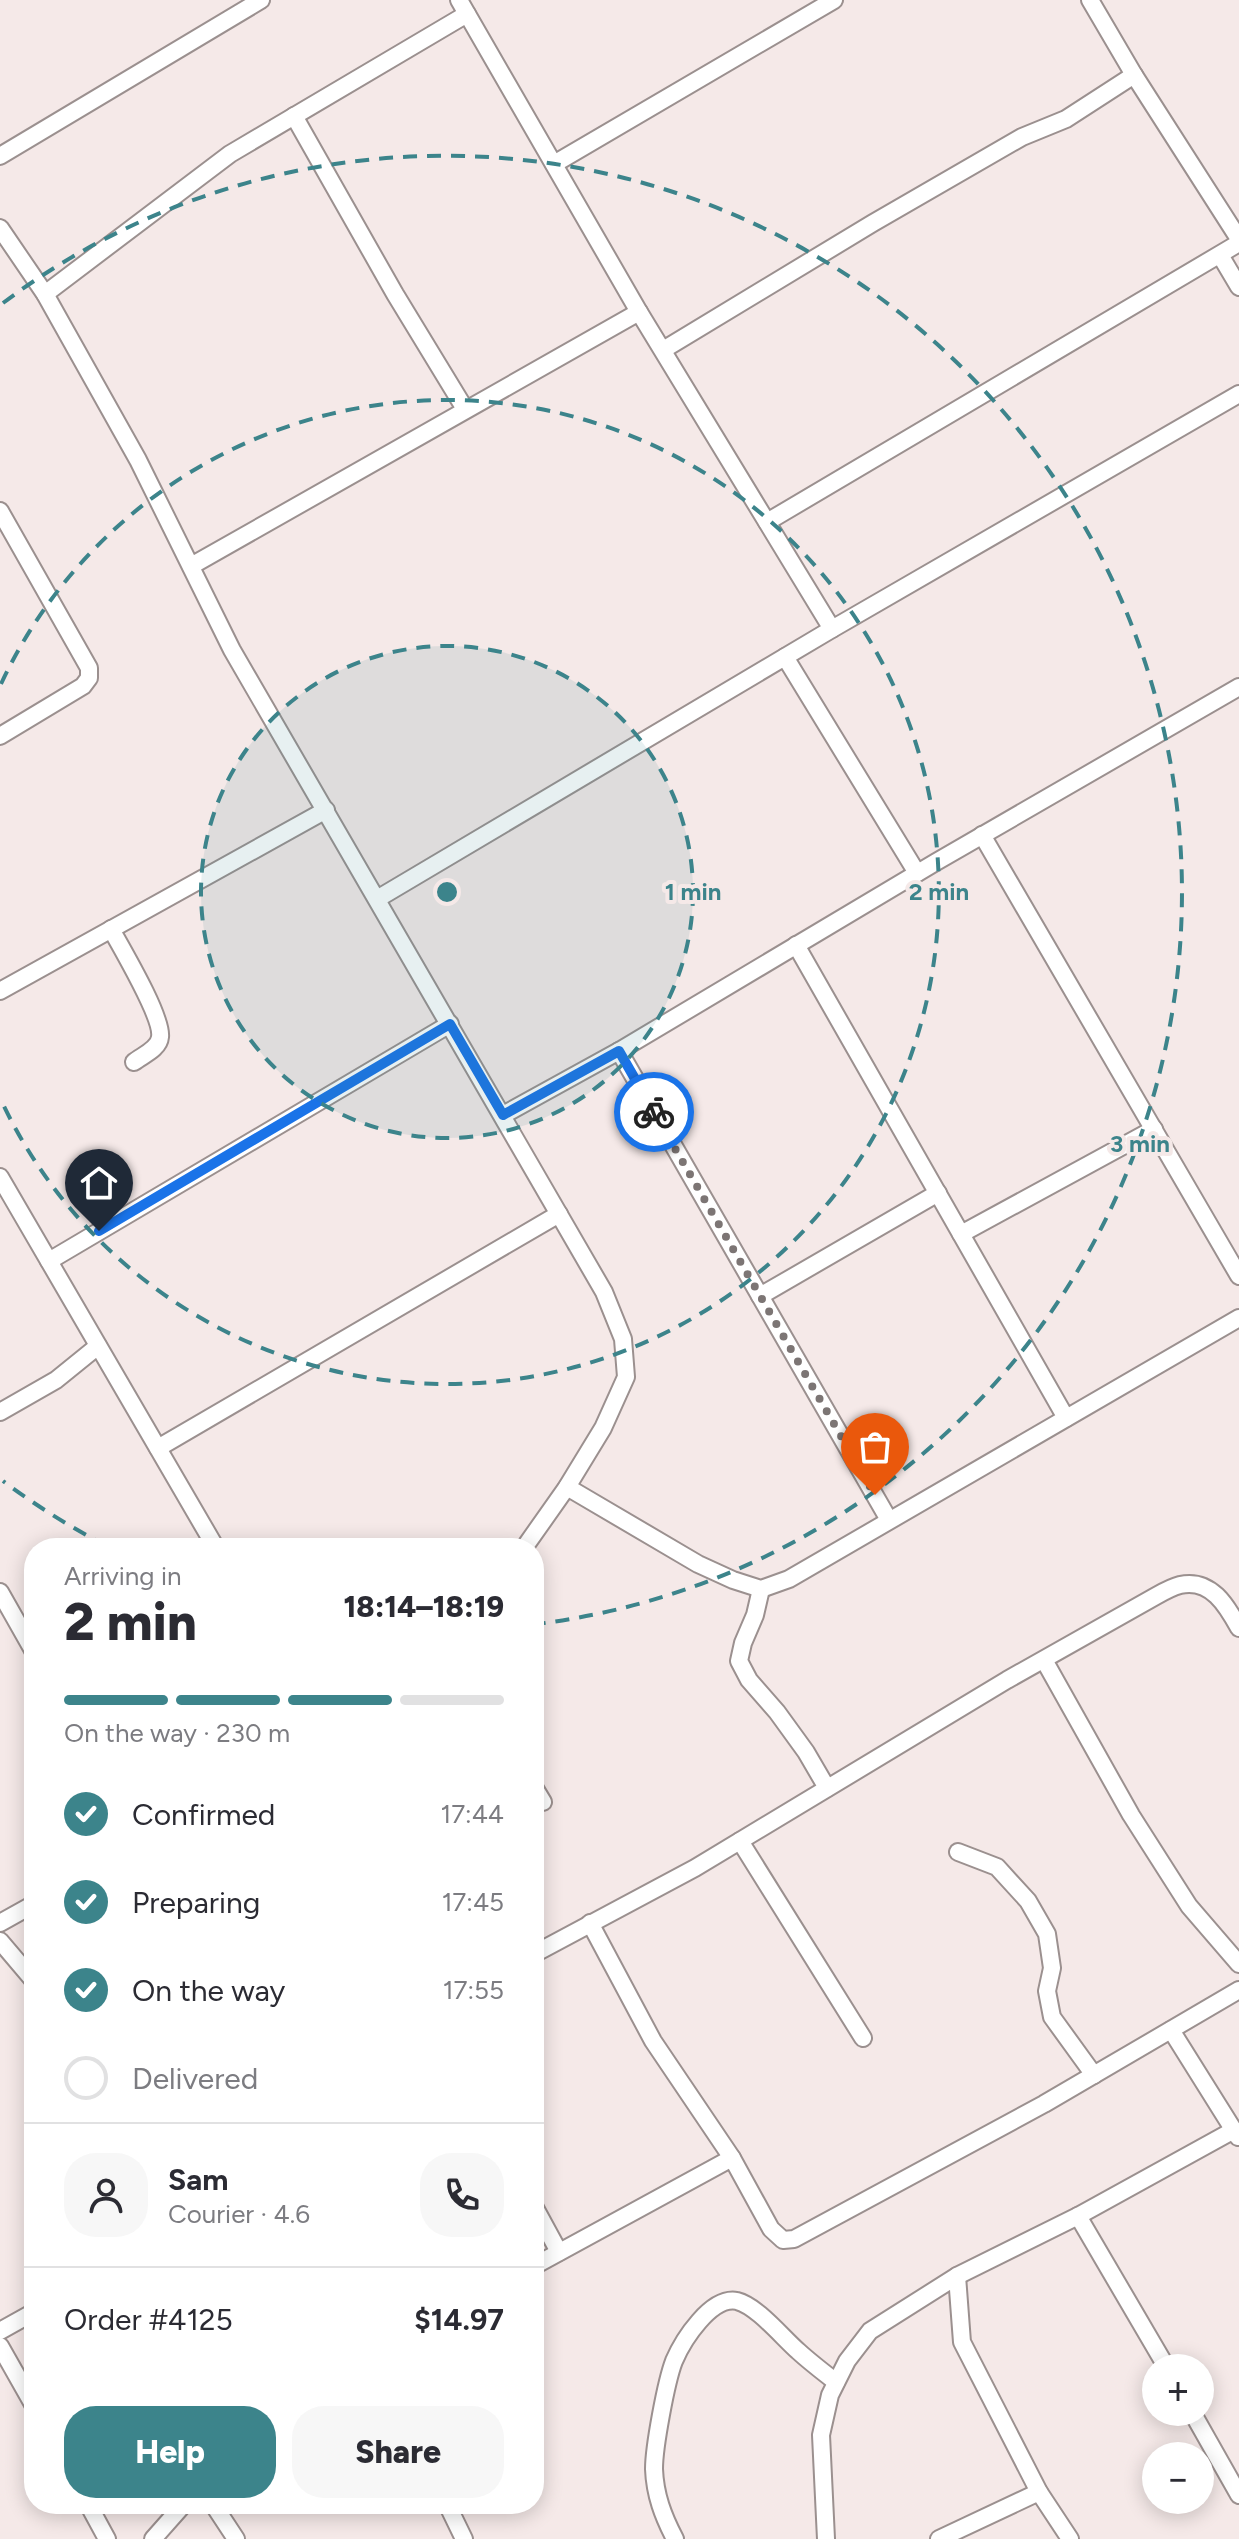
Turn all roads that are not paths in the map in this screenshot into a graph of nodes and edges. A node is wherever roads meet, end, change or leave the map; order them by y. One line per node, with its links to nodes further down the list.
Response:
1 (261, 0): 7 (street)
2 (834, 0): 8 (street)
3 (1090, 0): 5 (street)
4 (463, 7): 6 (street); 8 (street)
5 (1134, 75): 10 (street); 15 (street)
6 (294, 116): 13 (street); 17 (street)
7 (0, 156)
8 (554, 164): 14 (street)
9 (0, 228): 13 (street)
10 (1239, 241): 11 (street)
11 (1220, 255): 12 (street); 19 (street)
12 (1239, 287)
13 (45, 294): 20 (street)
14 (639, 312): 15 (street); 17 (street)
15 (663, 350): 19 (street)
16 (1239, 394): 21 (street)
17 (465, 409): 20 (street)
18 (0, 511): 24 (street)
19 (767, 522): 21 (street)
20 (191, 566): 25 (street)
21 (832, 629): 22 (street)
22 (785, 657): 27 (street); 28 (street)
23 (1239, 687): 26 (street)
24 (0, 736)
25 (326, 810): 28 (street); 29 (street)
26 (982, 835): 27 (street); 36 (street)
27 (917, 873): 30 (street)
28 (377, 899): 32 (street)
29 (111, 929): 31 (street); 34 (street)
30 (796, 945): 33 (street); 38 (street)
31 (0, 991)
32 (450, 1024): 35 (street); 43 (street)
33 (619, 1051): 35 (street); 45 (street)
34 (134, 1062)
35 (503, 1115): 41 (street)
36 (1154, 1129): 42 (street); 44 (street)
37 (0, 1177): 40 (street)
38 (938, 1193): 42 (street); 45 (street)
39 (0, 1200): 40 (street)
40 (17, 1206): 43 (street)
41 (559, 1214): 50 (street); 51 (street)
42 (961, 1234): 49 (street)
43 (49, 1261): 47 (street)
44 (1239, 1276)
45 (760, 1296): 52 (street)
46 (1239, 1318): 49 (street)
47 (98, 1346): 48 (street); 50 (street)
48 (3, 1406)
49 (1066, 1418): 52 (street)
50 (158, 1448): 53 (street)
51 (567, 1487): 54 (street); 55 (street)
52 (889, 1520): 55 (street)
53 (210, 1538)
54 (531, 1538)
55 (761, 1589): 60 (street)
56 (0, 1592): 58 (street)
57 (1239, 1628): 59 (street)
58 (24, 1634)
59 (1044, 1660): 60 (street); 68 (street)
60 (827, 1788): 61 (street)
61 (740, 1841): 65 (street); 72 (street)
62 (958, 1852): 73 (street)
63 (24, 1910): 64 (street)
64 (0, 1923)
65 (590, 1923): 67 (street); 75 (street)
66 (0, 1941): 69 (street)
67 (544, 1948)
68 (1239, 1964)
69 (24, 1969)
70 (1239, 1990): 71 (street)
71 (1171, 2030): 73 (street); 74 (street)
72 (863, 2038)
73 (1094, 2075): 75 (street)
74 (1238, 2136): 76 (street)
75 (732, 2158): 78 (street)
76 (1078, 2216): 80 (street); 84 (street)
77 (544, 2224): 78 (street)
78 (559, 2252): 79 (street)
79 (544, 2260)
80 (957, 2276): 85 (street); 88 (street)
81 (24, 2318): 82 (street)
82 (0, 2331)
83 (0, 2346): 86 (street)
84 (1159, 2354)
85 (836, 2382): 98 (street); 99 (street)
86 (24, 2388)
87 (1200, 2426): 89 (street)
88 (1039, 2492): 100 (street); 101 (street)
89 (1239, 2495)
90 (94, 2514): 94 (street)
91 (175, 2514): 95 (street)
92 (220, 2514): 96 (street)
93 (452, 2514): 97 (street)
94 (107, 2539)
95 (153, 2539)
96 (236, 2539)
97 (464, 2539)
98 (675, 2539)
99 (826, 2539)
100 (939, 2539)
101 (1070, 2539)

